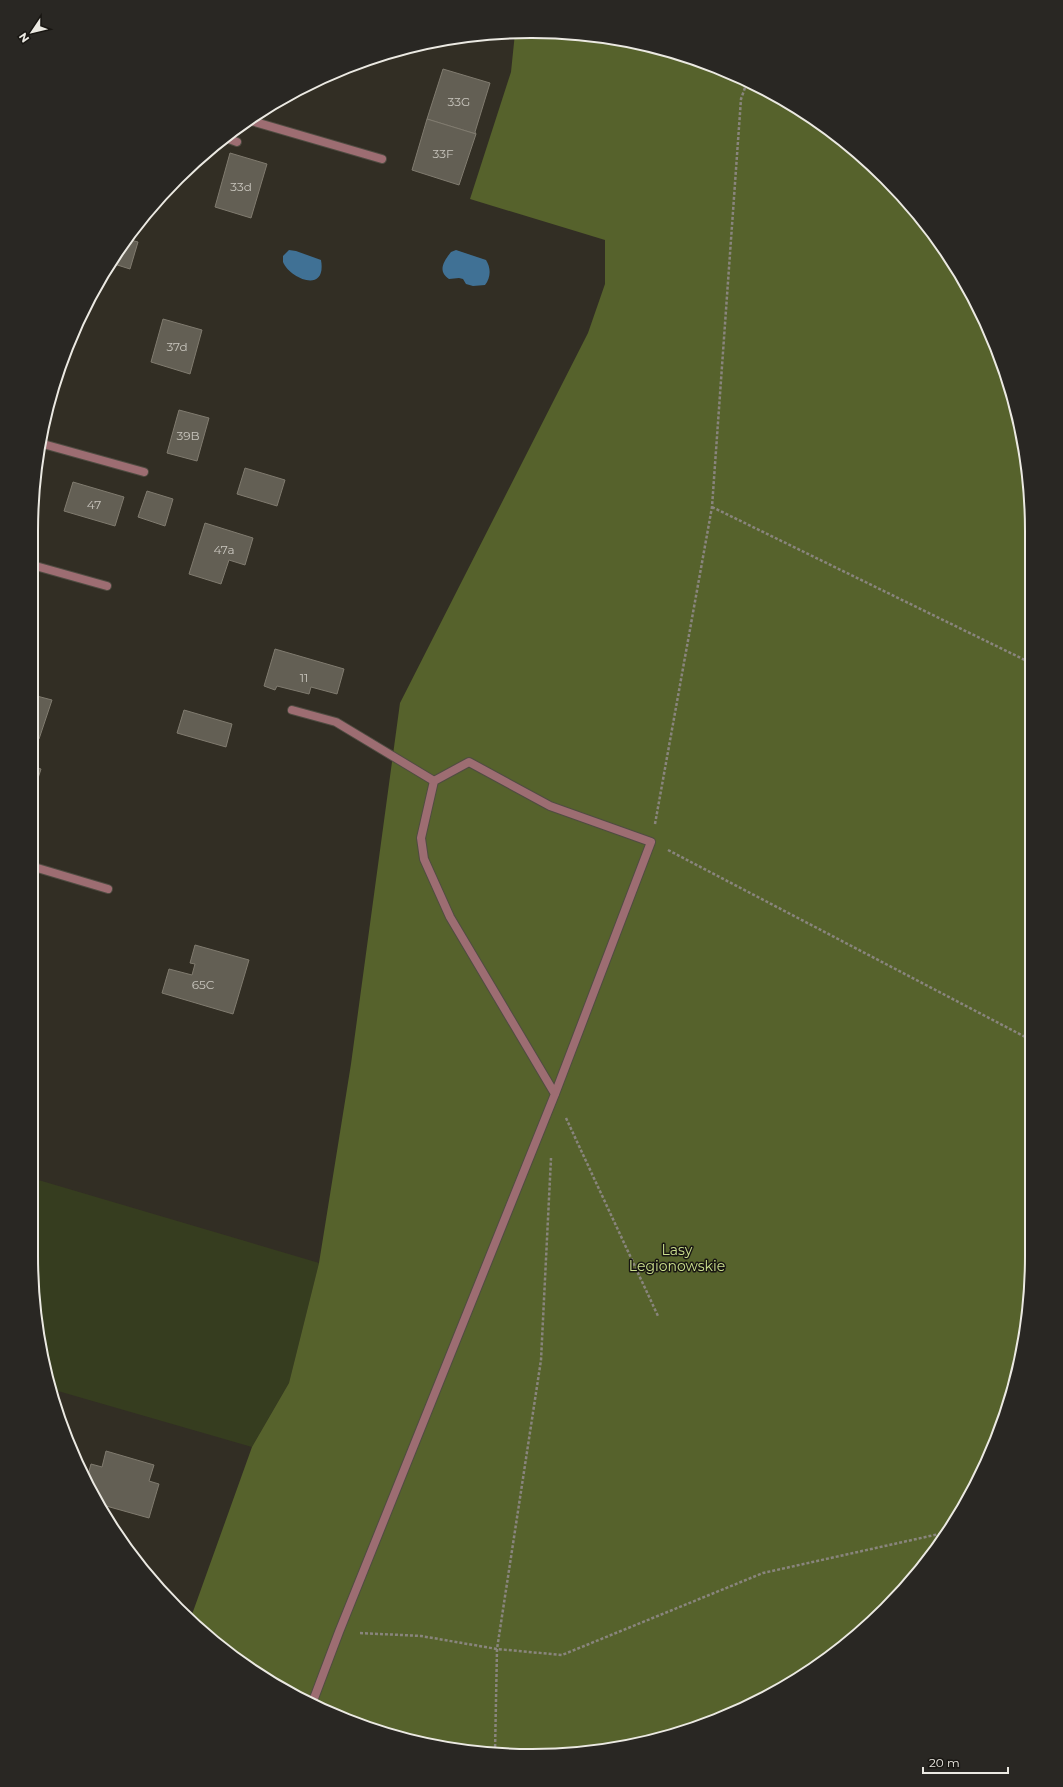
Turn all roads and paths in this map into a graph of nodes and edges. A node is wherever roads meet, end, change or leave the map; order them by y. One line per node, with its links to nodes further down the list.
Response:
1 (745, 87): 8 (path)
2 (255, 122): 5 (lane)
3 (231, 140): 4 (lane)
4 (237, 142)
5 (382, 159)
6 (45, 445): 7 (lane)
7 (144, 472)
8 (712, 508): 11 (path); 14 (path)
9 (38, 568): 10 (lane)
10 (107, 586)
11 (1025, 660)
12 (292, 710): 13 (lane)
13 (434, 781): 14 (lane); 18 (lane)
14 (651, 842): 17 (path); 18 (lane)
15 (38, 868): 16 (lane)
16 (108, 889)
17 (1025, 1037)
18 (555, 1094): 20 (path); 22 (lane)
19 (551, 1156): 23 (path)
20 (658, 1316)
21 (939, 1534): 23 (path)
22 (339, 1632): 23 (path); 24 (lane)
23 (497, 1649): 25 (path)
24 (314, 1698)
25 (495, 1748)

